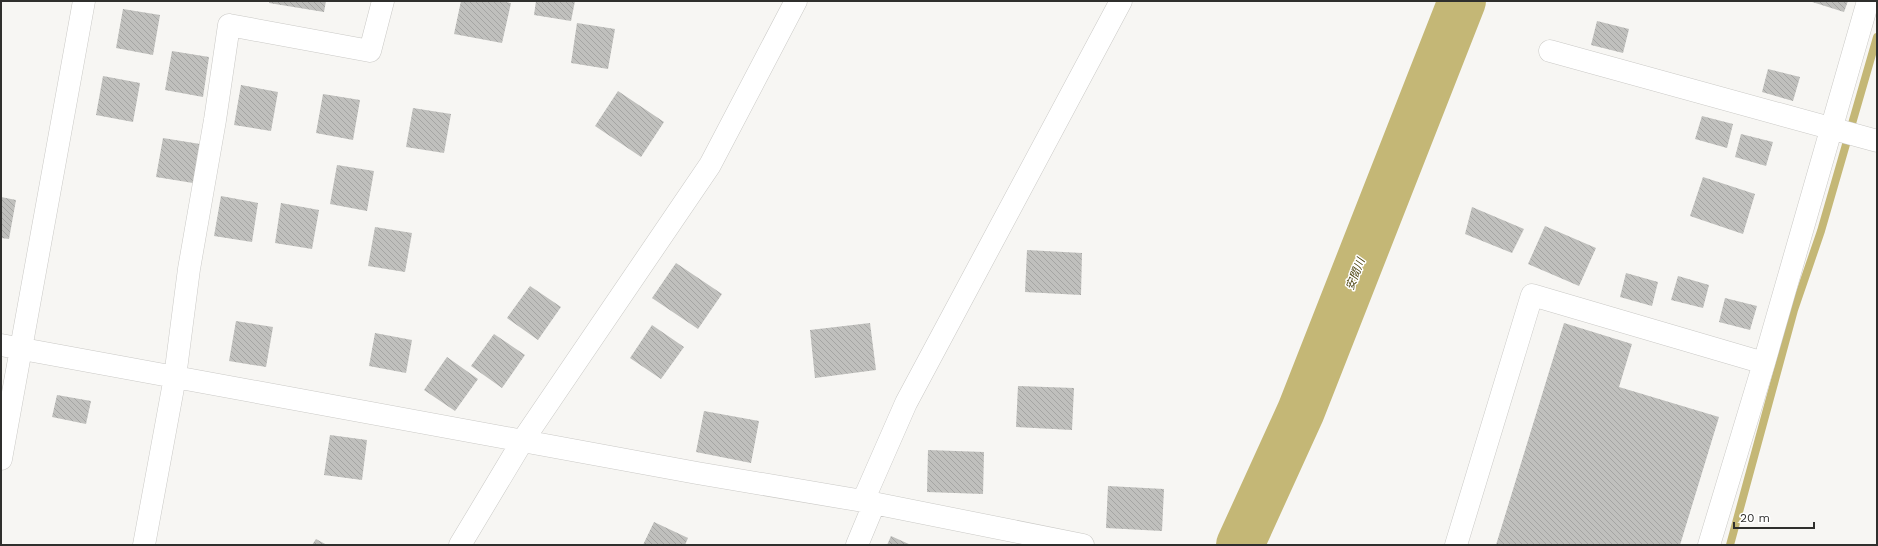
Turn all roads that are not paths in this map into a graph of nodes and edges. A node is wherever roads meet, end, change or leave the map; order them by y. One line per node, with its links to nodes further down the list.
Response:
1 (84, 1): 8 (street)
2 (383, 1): 10 (street)
3 (796, 1): 11 (street)
4 (1117, 1): 13 (street)
5 (1868, 1): 7 (street)
6 (1550, 51): 7 (street)
7 (1851, 134): 9 (street)
8 (11, 347): 10 (street); 12 (street)
9 (1764, 363): 18 (street); 19 (street)
10 (175, 377): 11 (street); 14 (street)
11 (523, 440): 13 (street); 15 (street)
12 (1, 459)
13 (869, 502): 16 (street); 17 (street)
14 (144, 545)
15 (460, 545)
16 (856, 545)
17 (1083, 545)
18 (1456, 545)
19 (1709, 545)

